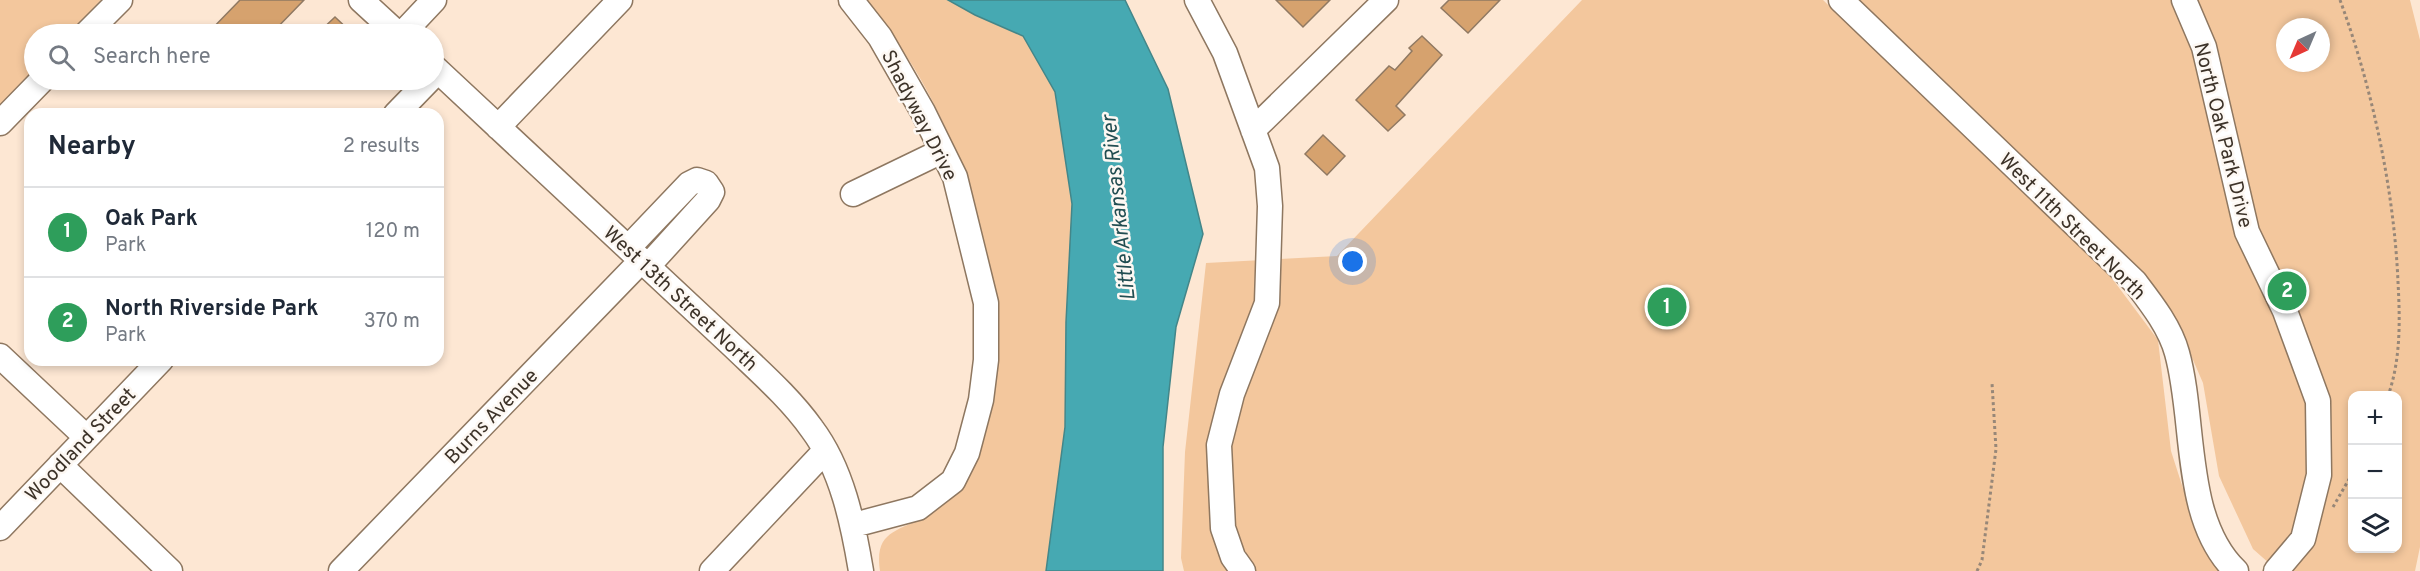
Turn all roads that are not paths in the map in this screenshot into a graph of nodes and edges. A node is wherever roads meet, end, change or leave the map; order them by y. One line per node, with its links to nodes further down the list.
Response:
1 (120, 0): 10 (street)
2 (361, 0): 11 (street)
3 (434, 0): 12 (street)
4 (620, 0): 18 (street)
5 (851, 0): 20 (street, Shadyway Drive)
6 (1197, 0): 19 (street)
7 (1386, 0): 19 (street)
8 (1841, 0): 35 (street, West 11th Street North)
9 (2184, 0): 36 (street, North Oak Park Drive)
10 (96, 24)
11 (389, 24)
12 (410, 24)
13 (444, 81): 18 (street, West 13th Street North)
14 (32, 90): 17 (street)
15 (418, 90): 16 (street)
16 (402, 108)
17 (0, 123)
18 (498, 127): 22 (street, West 13th Street North)
19 (1253, 130): 34 (street)
20 (942, 151): 21 (street); 28 (street, Shadyway Drive)
21 (854, 194)
22 (639, 258): 26 (street, West 13th Street North); 31 (street, Burns Avenue)
23 (0, 356): 25 (street)
24 (155, 366): 25 (street, Woodland Street)
25 (86, 438): 27 (street, Woodland Street)
26 (825, 451): 28 (street, West 13th Street North); 32 (street)
27 (60, 465): 29 (street, Woodland Street); 30 (street)
28 (854, 525): 33 (street, West 13th Street North)
29 (0, 528)
30 (170, 571)
31 (341, 571)
32 (711, 571)
33 (861, 571)
34 (1243, 571)
35 (2236, 571)
36 (2276, 571)

